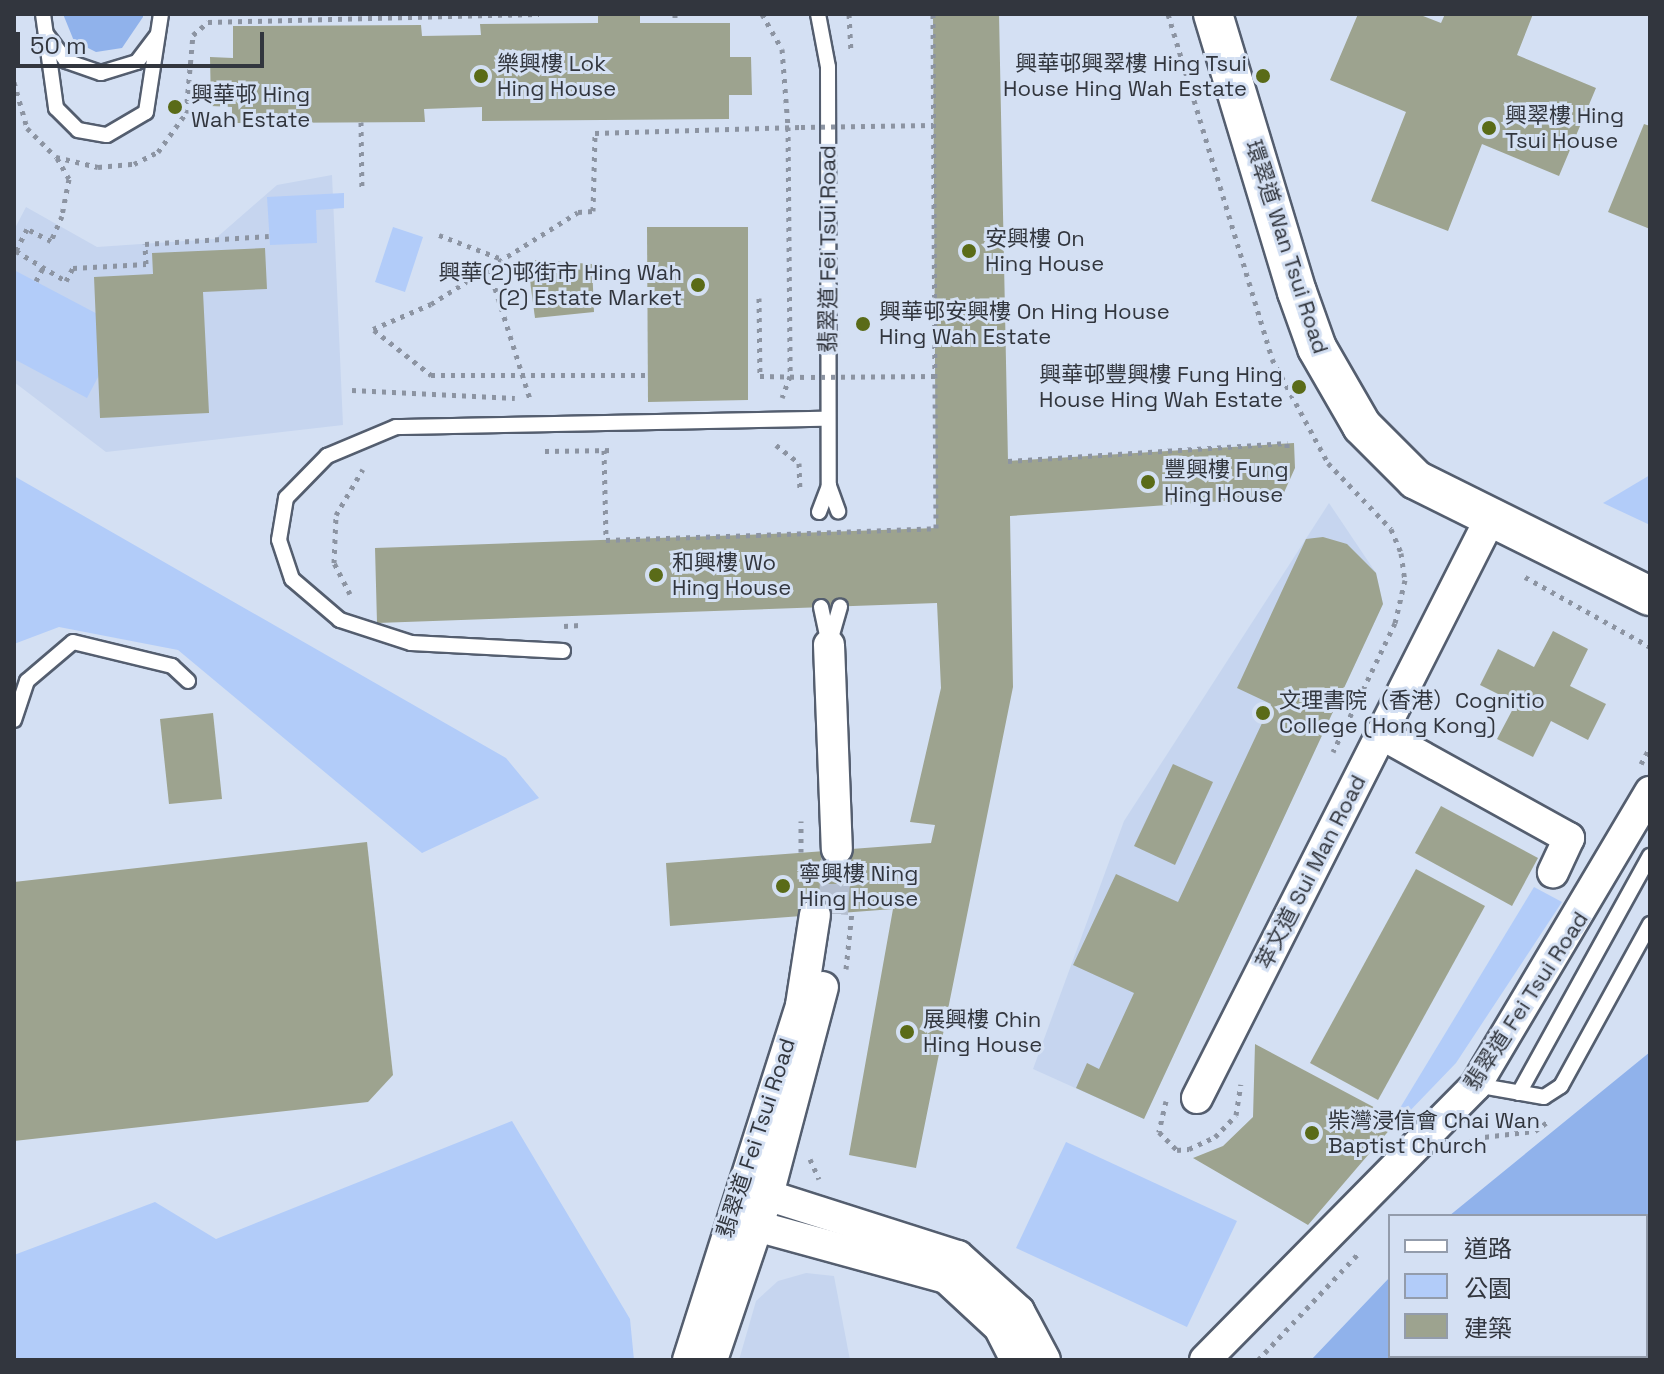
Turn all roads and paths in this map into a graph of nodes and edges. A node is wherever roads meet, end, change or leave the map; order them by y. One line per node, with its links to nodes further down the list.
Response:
1 (43, 14): 11 (lane)
2 (161, 14): 12 (lane)
3 (539, 14): 17 (path)
4 (675, 14): 10 (path)
5 (762, 14): 16 (path)
6 (818, 14): 31 (lane, 翡翠道 Fei Tsui Road)
7 (933, 14): 15 (path)
8 (1168, 14): 60 (path)
9 (1213, 14): 45 (street, 環翠道 Wan Tsui Road)
10 (675, 23)
11 (44, 30): 12 (lane); 12 (lane)
12 (159, 31)
13 (14, 82): 17 (path)
14 (361, 122): 18 (path)
15 (933, 125): 16 (path, bridge); 29 (path)
16 (788, 127): 21 (path); 28 (path)
17 (56, 157): 22 (path)
18 (362, 191)
19 (439, 235): 21 (path)
20 (269, 236): 22 (path)
21 (503, 260): 23 (path)
22 (43, 268): 24 (path)
23 (489, 269): 26 (path); 26 (path)
24 (36, 281)
25 (759, 298): 28 (path)
26 (525, 374): 27 (path); 30 (path)
27 (648, 375)
28 (790, 376): 29 (path, bridge)
29 (935, 376): 35 (path, bridge)
30 (530, 399)
31 (828, 419): 41 (lane, 翡翠道 Fei Tsui Road); 55 (lane)
32 (763, 441): 42 (path)
33 (1270, 444): 37 (path); 38 (path); 39 (path)
34 (620, 449): 35 (path)
35 (604, 450): 36 (path)
36 (528, 451)
37 (1287, 453)
38 (1270, 454)
39 (1008, 461)
40 (368, 463): 48 (path)
41 (829, 486): 43 (lane, 翡翠道 Fei Tsui Road); 44 (lane, 翡翠道 Fei Tsui Road)
42 (801, 506)
43 (838, 511)
44 (819, 512)
45 (1490, 519): 47 (street, 環翠道 Wan Tsui Road); 58 (street, 萃文道 Sui Man Road)
46 (1509, 569): 54 (path)
47 (1650, 596)
48 (359, 607)
49 (821, 607): 53 (lane)
50 (840, 607): 53 (lane)
51 (580, 625): 52 (path)
52 (549, 626)
53 (829, 645): 62 (street)
54 (1650, 647)
55 (563, 651)
56 (188, 681): 57 (lane)
57 (14, 720)
58 (1381, 734): 64 (street); 69 (street, 萃文道 Sui Man Road)
59 (1650, 747): 61 (path)
60 (1326, 767)
61 (1643, 783): 67 (street, 翡翠道 Fei Tsui Road)
62 (828, 840)
63 (1650, 856): 68 (lane)
64 (1553, 872)
65 (1650, 924): 68 (lane)
66 (1240, 1073): 69 (path)
67 (1476, 1085): 68 (lane); 78 (street, 翡翠道 Fei Tsui Road)
68 (1519, 1093)
69 (1182, 1098)
70 (739, 1186): 71 (street); 71 (street, 翡翠道 Fei Tsui Road); 72 (street, 翡翠道 Fei Tsui Road)
71 (768, 1195): 72 (street, 翡翠道 Fei Tsui Road); 77 (street)
72 (743, 1222): 74 (street, 翡翠道 Fei Tsui Road); 75 (street, 翡翠道 Fei Tsui Road); 76 (street)
73 (1370, 1242): 79 (path)
74 (688, 1360)
75 (712, 1360)
76 (1016, 1360)
77 (1045, 1360)
78 (1205, 1360)
79 (1258, 1360)

